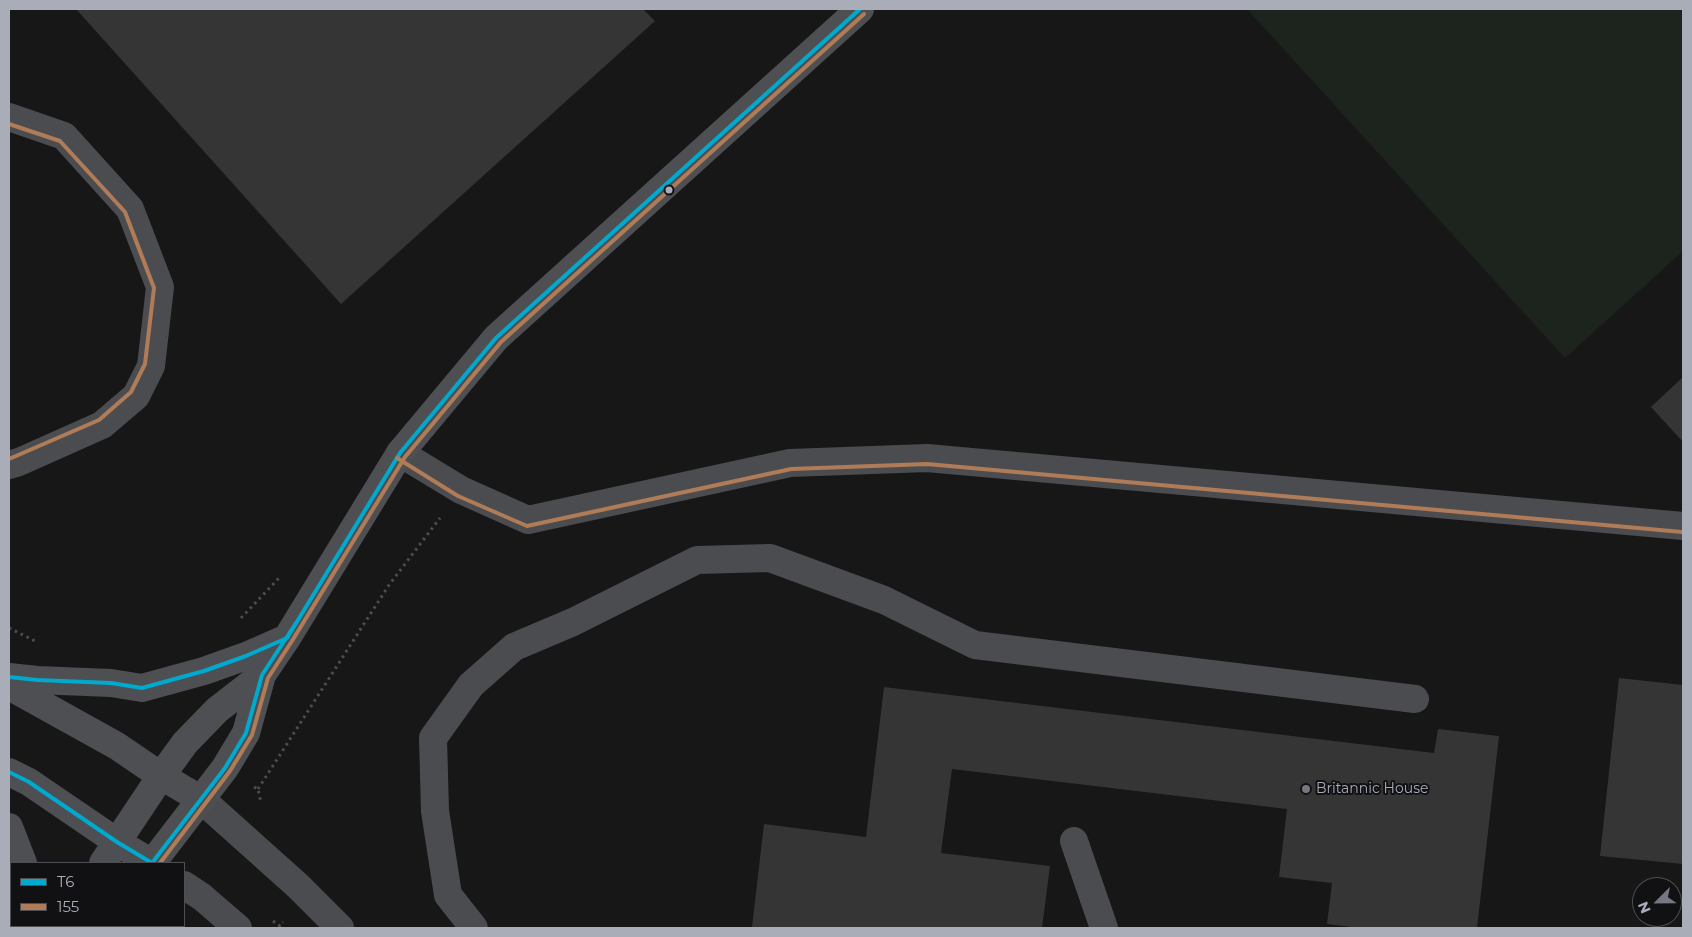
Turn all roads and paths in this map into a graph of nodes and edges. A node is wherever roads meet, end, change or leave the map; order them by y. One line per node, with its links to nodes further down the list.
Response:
1 (860, 9): 3 (main road)
2 (9, 117): 4 (street)
3 (400, 453): 5 (street); 7 (main road)
4 (9, 465)
5 (461, 490): 6 (street); 14 (path)
6 (1683, 526)
7 (287, 638): 8 (main road); 9 (main road)
8 (262, 674): 13 (main road); 15 (main road)
9 (9, 677)
10 (9, 686): 13 (main road)
11 (1415, 699): 25 (street)
12 (9, 772): 18 (main road)
13 (161, 776): 15 (main road); 18 (main road)
14 (258, 789)
15 (202, 800): 21 (main road); 24 (street)
16 (9, 827): 19 (main road)
17 (1074, 841): 26 (street)
18 (110, 853): 20 (main road)
19 (23, 862)
20 (148, 862)
21 (153, 862)
22 (185, 886): 23 (street)
23 (238, 928)
24 (340, 928)
25 (474, 928)
26 (1104, 928)

